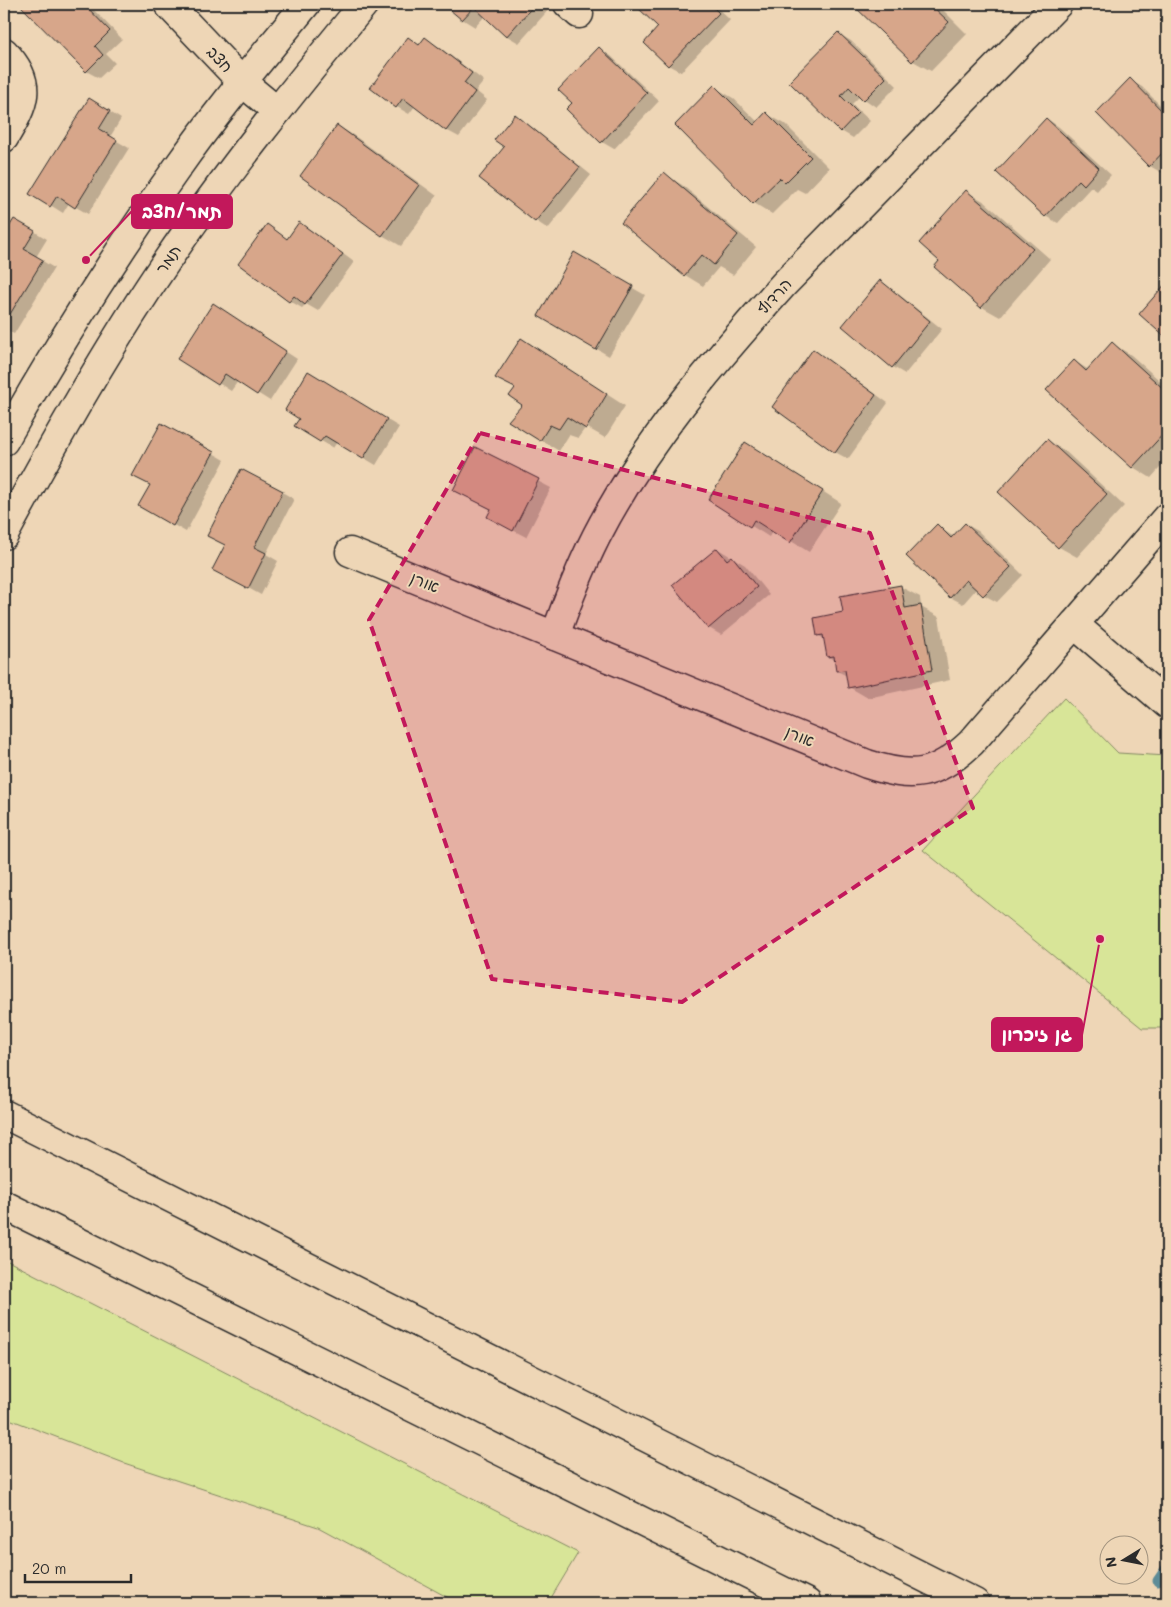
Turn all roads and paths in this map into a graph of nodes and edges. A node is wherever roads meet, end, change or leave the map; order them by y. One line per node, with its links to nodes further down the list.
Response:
1 (168, 4): 6 (main road, חצב)
2 (306, 4): 6 (main road)
3 (364, 4): 7 (main road, תמר)
4 (1058, 4): 14 (main road, הרדוף)
5 (4, 52): 8 (main road)
6 (242, 82): 7 (main road, חצב); 9 (main road)
7 (277, 110): 11 (main road, תמר)
8 (4, 138)
9 (4, 441)
10 (1167, 518): 13 (main road, אורן)
11 (4, 536)
12 (350, 552): 14 (main road, אורן)
13 (1074, 624): 14 (main road, אורן); 15 (main road)
14 (555, 636)
15 (1167, 704)
16 (4, 1114): 19 (main road)
17 (4, 1205): 18 (main road)
18 (807, 1603)
19 (975, 1603)

